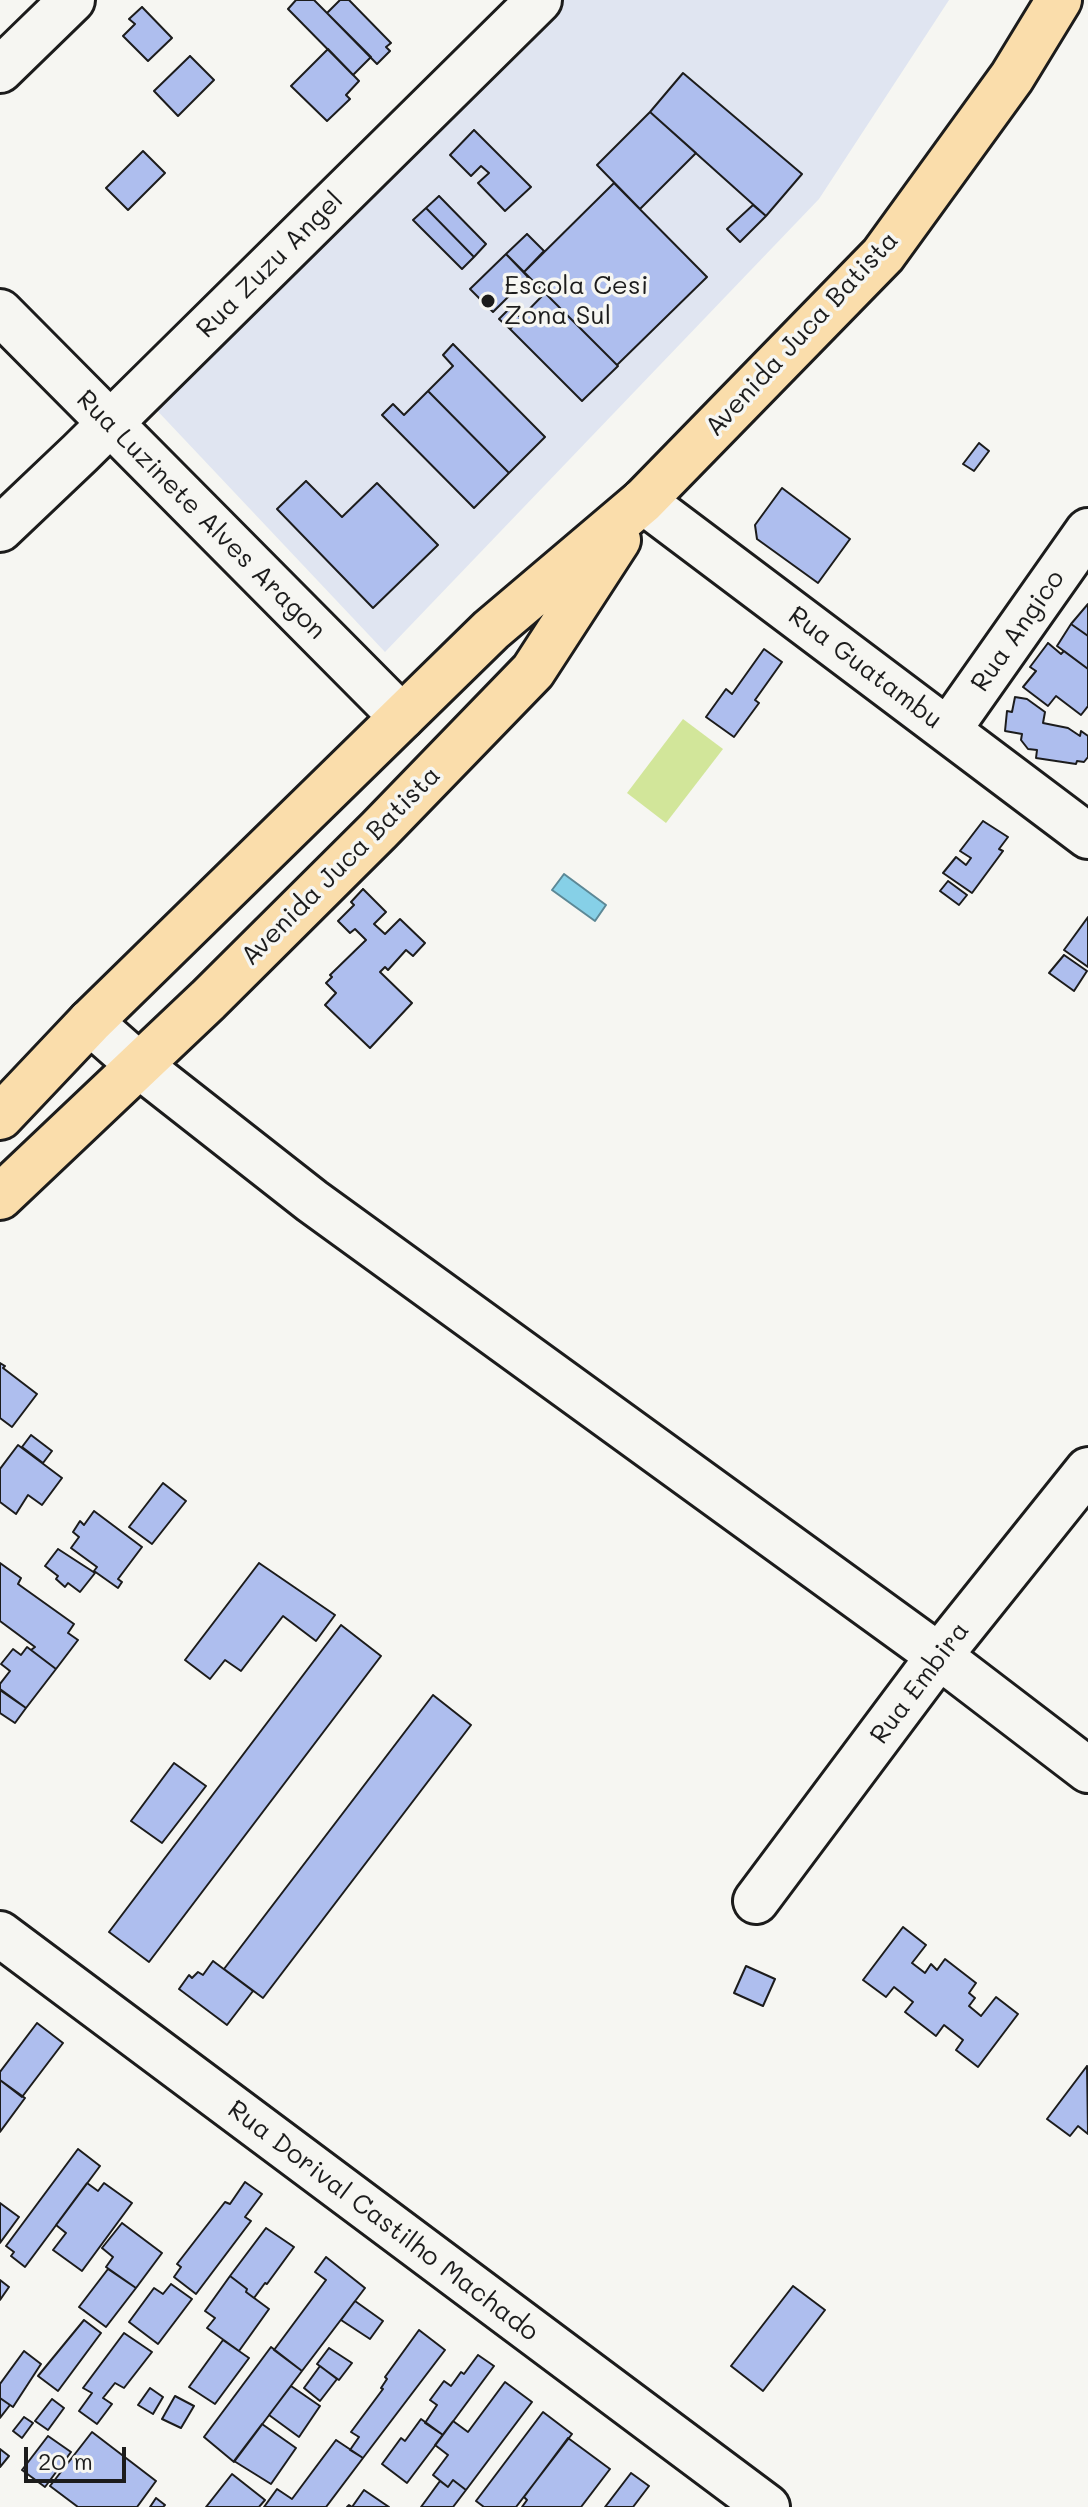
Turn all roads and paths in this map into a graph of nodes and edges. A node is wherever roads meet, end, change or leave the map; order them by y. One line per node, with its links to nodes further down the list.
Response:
1 (72, 0): 4 (street)
2 (539, 0): 6 (street, Rua Zuzu Angel)
3 (1059, 0): 7 (main road, Avenida Juca Batista)
4 (0, 70)
5 (0, 312): 6 (street, Rua Luzinete Alves Aragon)
6 (110, 424): 8 (street, Rua Zuzu Angel); 12 (street, Rua Luzinete Alves Aragon)
7 (643, 501): 10 (main road, Avenida Juca Batista); 11 (main road, Avenida Juca Batista); 13 (street, Rua Guatambu)
8 (0, 529)
9 (1088, 531): 13 (street, Rua Angico)
10 (491, 630): 11 (main road); 12 (main road, Avenida Juca Batista)
11 (533, 671): 16 (main road, Avenida Juca Batista)
12 (402, 717): 15 (main road, Avenida Juca Batista)
13 (948, 730): 14 (street, Rua Guatambu)
14 (1088, 836)
15 (90, 1022): 16 (street); 17 (main road, Avenida Juca Batista)
16 (140, 1066): 18 (main road, Avenida Juca Batista); 20 (street)
17 (0, 1117)
18 (0, 1197)
19 (1088, 1470): 20 (street, Rua Embira)
20 (939, 1656): 21 (street); 22 (street, Rua Embira)
21 (1088, 1770)
22 (756, 1901)
23 (0, 1934): 24 (street, Rua Dorival Castilho Machado)
24 (767, 2507)

